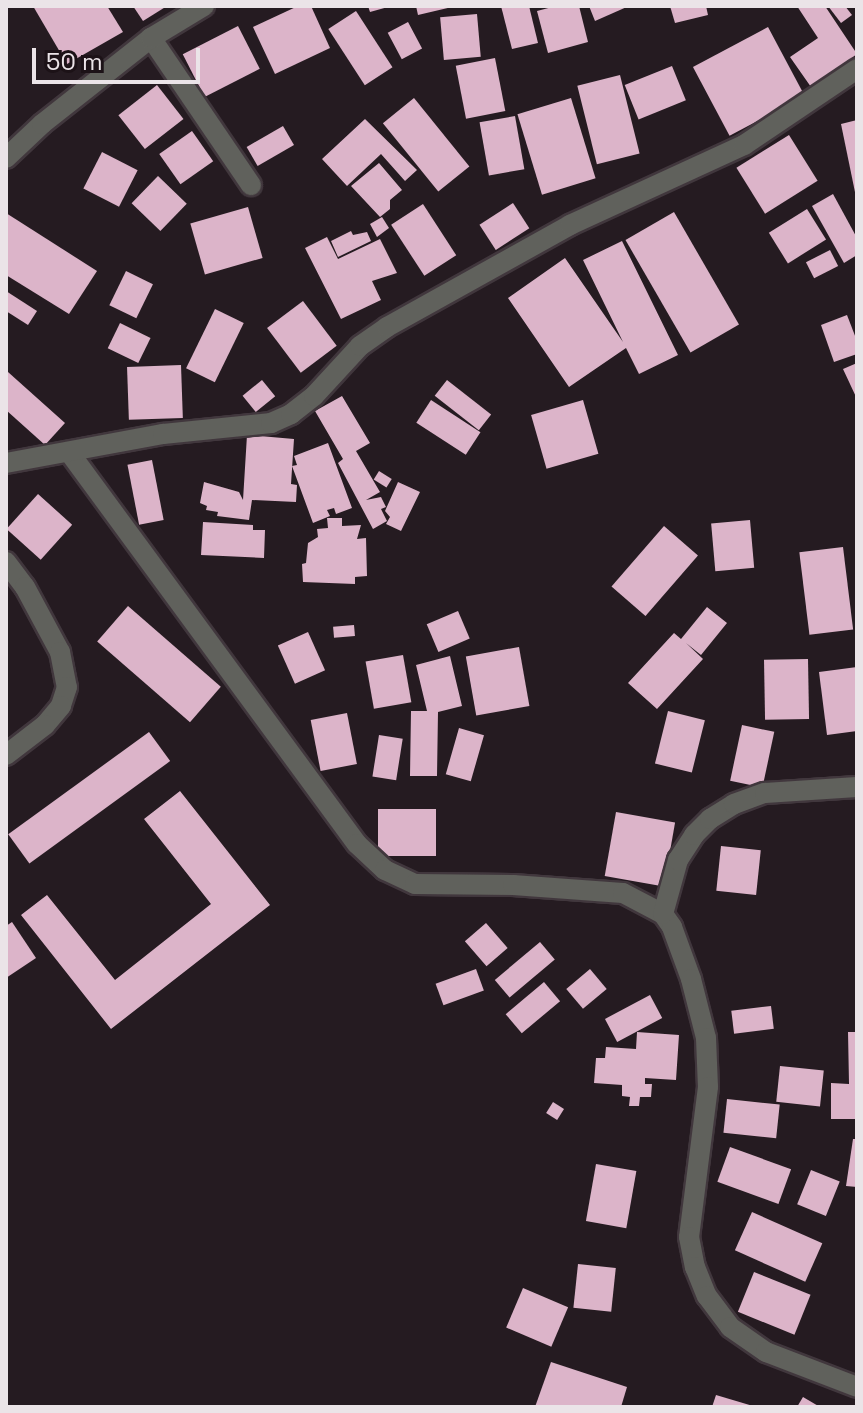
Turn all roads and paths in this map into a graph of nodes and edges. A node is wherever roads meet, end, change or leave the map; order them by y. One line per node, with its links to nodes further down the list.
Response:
1 (204, 6): 2 (street)
2 (151, 38): 4 (street); 5 (street)
3 (857, 69): 6 (street)
4 (6, 158)
5 (251, 185)
6 (69, 452): 7 (street); 11 (street)
7 (6, 463)
8 (6, 562): 9 (street)
9 (6, 755)
10 (857, 787): 11 (street)
11 (663, 914): 12 (street)
12 (857, 1387)

